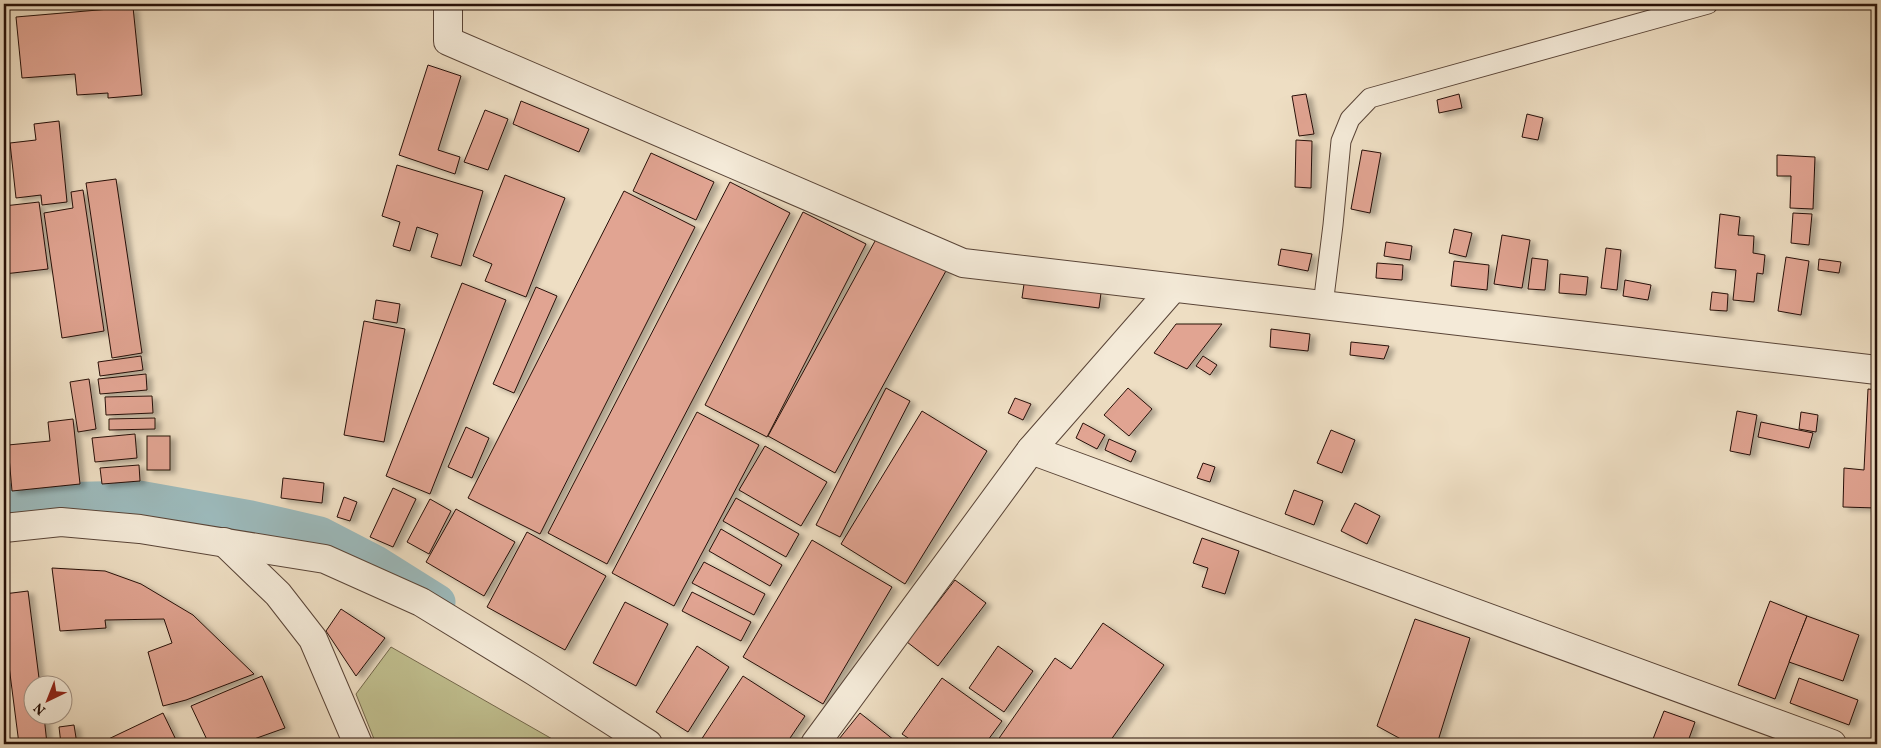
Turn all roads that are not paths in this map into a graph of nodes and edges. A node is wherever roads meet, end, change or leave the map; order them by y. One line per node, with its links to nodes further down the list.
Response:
1 (448, 4): 3 (street)
2 (1708, 4): 4 (lane)
3 (1172, 289): 4 (street); 6 (street)
4 (1323, 305): 5 (street)
5 (1877, 370)
6 (1031, 450): 11 (street); 12 (street)
7 (4, 528): 8 (street)
8 (224, 542): 9 (street); 10 (street)
9 (358, 744)
10 (648, 744)
11 (815, 744)
12 (1832, 744)

